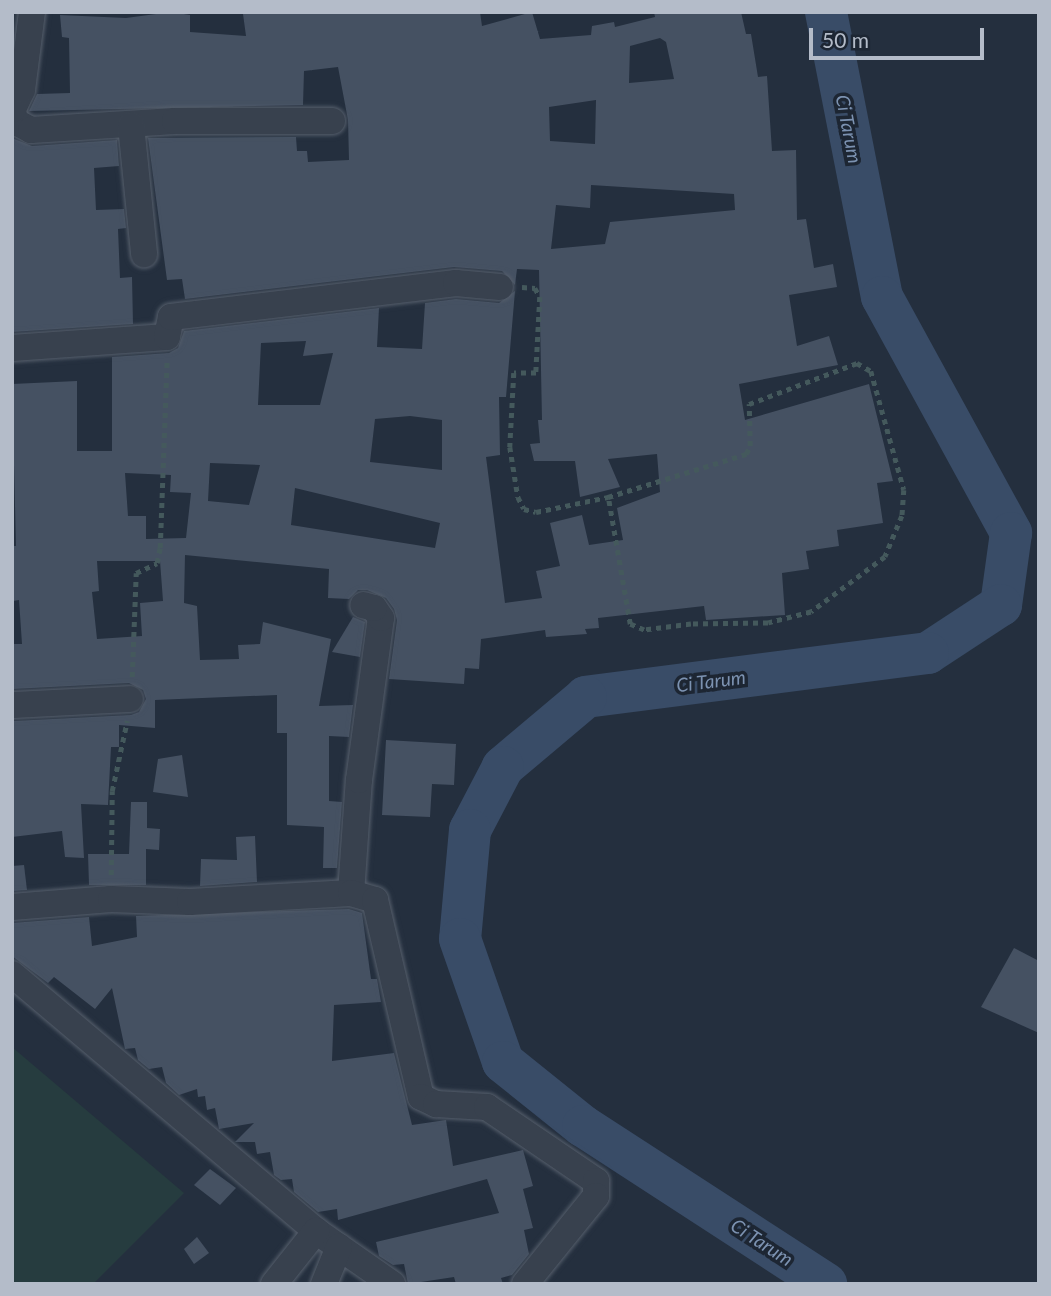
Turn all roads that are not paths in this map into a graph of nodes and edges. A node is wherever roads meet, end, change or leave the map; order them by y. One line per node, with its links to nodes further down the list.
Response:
1 (33, 12): 2 (street)
2 (13, 109): 4 (street)
3 (332, 121): 4 (street)
4 (131, 125): 5 (street)
5 (144, 254)
6 (500, 287): 7 (street)
7 (12, 348)
8 (363, 605): 11 (street)
9 (130, 699): 10 (street)
10 (12, 705)
11 (351, 893): 12 (street); 19 (street)
12 (12, 907)
13 (12, 974): 14 (street)
14 (316, 1231): 15 (street); 16 (street)
15 (339, 1247): 17 (street); 18 (street)
16 (274, 1284)
17 (324, 1284)
18 (393, 1284)
19 (525, 1284)

